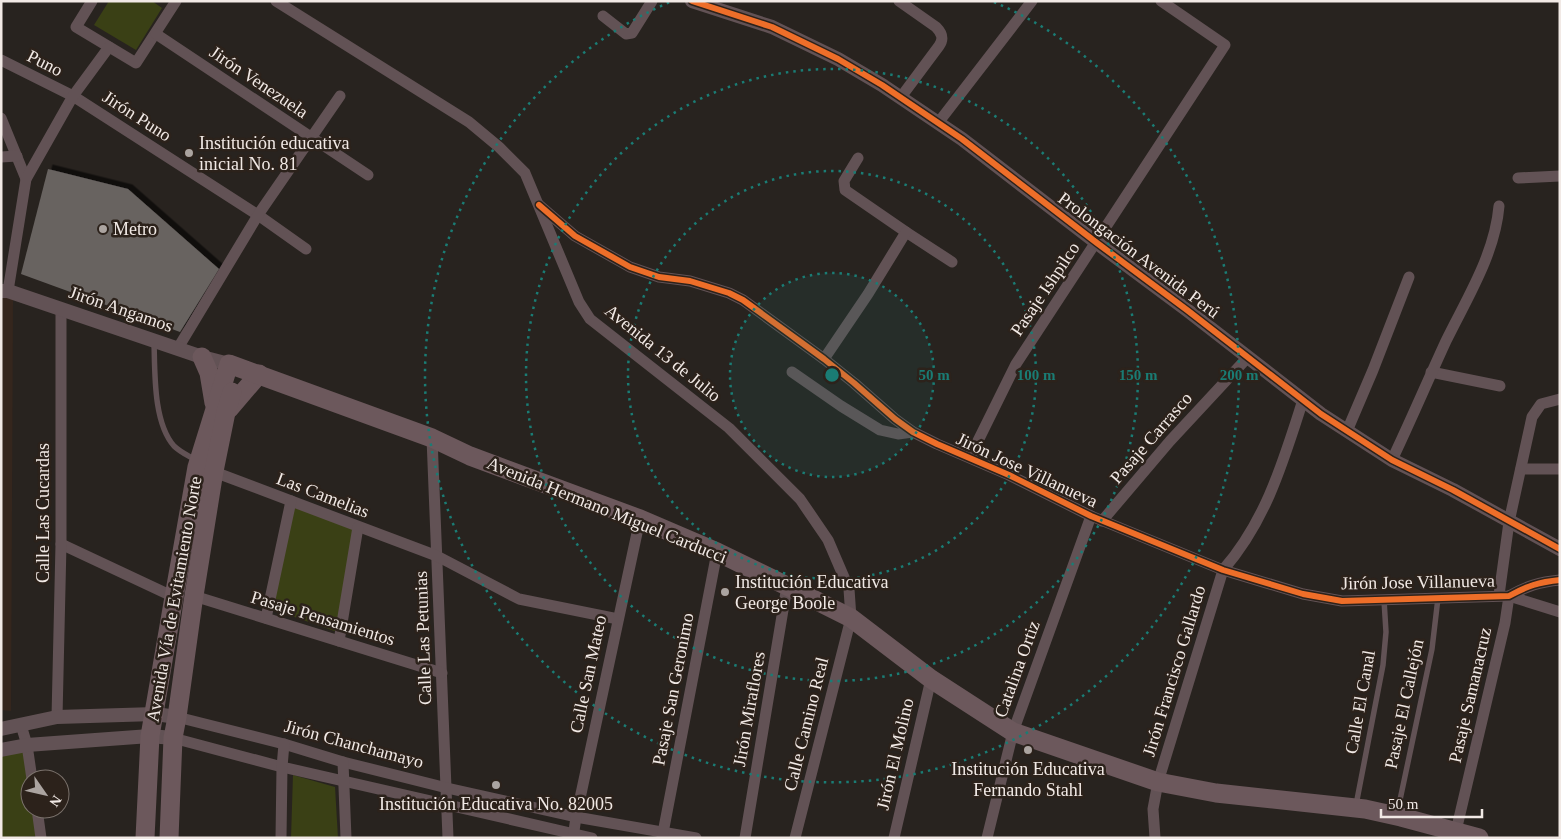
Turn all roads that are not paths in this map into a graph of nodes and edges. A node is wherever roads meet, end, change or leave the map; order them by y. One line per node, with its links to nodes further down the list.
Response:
1 (92, 1): 11 (street)
2 (176, 1): 10 (street)
3 (276, 1): 26 (street, Avenida 13 de Julio)
4 (652, 1): 9 (street)
5 (692, 1): 15 (street, Prolongación Avenida Perú)
6 (899, 1): 15 (street)
7 (1032, 1): 17 (street)
8 (1162, 1): 30 (street, Pasaje Ishpilco)
9 (602, 16)
10 (156, 34): 11 (street); 18 (street, Jirón Venezuela)
11 (109, 47): 13 (street)
12 (1, 60): 13 (street, Puno)
13 (73, 96): 25 (street); 28 (street, Jirón Puno)
14 (340, 96): 18 (street)
15 (901, 98): 17 (street, Prolongación Avenida Perú)
16 (1, 118): 19 (street)
17 (938, 123): 30 (street, Prolongación Avenida Perú)
18 (310, 138): 22 (street, Jirón Venezuela); 28 (street)
19 (17, 156): 20 (street); 25 (street)
20 (1, 157)
21 (858, 158): 29 (street)
22 (368, 175)
23 (1560, 176): 24 (street)
24 (1518, 178)
25 (26, 179): 34 (street)
26 (539, 205): 40 (street, Jirón Jose Villanueva); 77 (street, Avenida 13 de Julio)
27 (1499, 206): 43 (street)
28 (258, 215): 31 (street, Jirón Puno); 37 (street)
29 (906, 232): 32 (street); 40 (street)
30 (1097, 242): 39 (street, Prolongación Avenida Perú); 52 (street, Pasaje Ishpilco)
31 (306, 249)
32 (952, 262)
33 (1410, 277): 49 (street)
34 (5, 291): 35 (street, Jirón Angamos)
35 (61, 309): 36 (street, Jirón Angamos); 63 (street, Calle Las Cucardas)
36 (154, 340): 37 (street, Jirón Angamos); 54 (lane)
37 (178, 348): 38 (street, Jirón Angamos)
38 (202, 357): 41 (street, Jirón Angamos); 48 (highway)
39 (1248, 357): 47 (street, Prolongación Avenida Perú); 60 (street, Pasaje Carrasco)
40 (824, 359): 50 (street, Jirón Jose Villanueva)
41 (235, 366): 44 (highway, Avenida Hermano Miguel Carducci); 48 (highway, Avenida Vía de Evitamiento Norte)
42 (792, 372): 50 (street)
43 (1431, 372): 45 (street); 53 (street)
44 (259, 374): 48 (highway); 51 (highway, Avenida Hermano Miguel Carducci)
45 (1500, 386)
46 (1560, 399): 55 (street, Pasaje Samanacruz)
47 (1303, 400): 49 (street, Prolongación Avenida Perú); 67 (street)
48 (220, 410): 54 (highway, Avenida Vía de Evitamiento Norte)
49 (1347, 431): 53 (street, Prolongación Avenida Perú)
50 (913, 432): 52 (street, Jirón Jose Villanueva)
51 (432, 438): 59 (highway, Avenida Hermano Miguel Carducci); 66 (street, Calle Las Petunias)
52 (970, 457): 58 (street, Jirón Jose Villanueva)
53 (1392, 460): 61 (street, Prolongación Avenida Perú)
54 (203, 467): 57 (street, Las Camelias); 70 (highway, Avenida Vía de Evitamiento Norte); 72 (highway, Avenida Vía de Evitamiento Norte)
55 (1521, 469): 56 (street); 61 (street, Pasaje Samanacruz)
56 (1560, 469)
57 (291, 501): 62 (street, Las Camelias); 76 (street)
58 (1091, 516): 60 (street, Jirón Jose Villanueva); 87 (street, Catalina Ortiz)
59 (640, 519): 65 (highway, Avenida Hermano Miguel Carducci); 78 (street, Calle San Mateo)
60 (1102, 521): 67 (street, Jirón Jose Villanueva)
61 (1509, 522): 64 (street, Prolongación Avenida Perú); 71 (street, Pasaje Samanacruz)
62 (358, 527): 66 (street, Las Camelias); 79 (street)
63 (61, 544): 72 (street); 83 (street, Calle Las Cucardas)
64 (1560, 549)
65 (717, 552): 69 (highway, Avenida Hermano Miguel Carducci); 105 (street, Pasaje San Geronimo)
66 (437, 556): 78 (street, Las Camelias); 80 (street, Calle Las Petunias)
67 (1223, 570): 74 (street, Jirón Jose Villanueva); 97 (street, Jirón Francisco Gallardo)
68 (1560, 580): 71 (street, Jirón Jose Villanueva)
69 (788, 586): 77 (highway, Avenida Hermano Miguel Carducci); 115 (street, Jirón Miraflores)
70 (194, 596): 76 (street, Pasaje Pensamientos); 84 (highway, Avenida Vía de Evitamiento Norte)
71 (1504, 596): 73 (street, Jirón Jose Villanueva); 75 (street); 104 (street, Pasaje Samanacruz)
72 (174, 597): 82 (highway, Avenida Vía de Evitamiento Norte)
73 (1438, 598): 74 (street, Jirón Jose Villanueva); 101 (lane, Pasaje El Callejón)
74 (1384, 600): 100 (lane, Calle El Canal)
75 (1560, 612)
76 (266, 618): 79 (street, Pasaje Pensamientos)
77 (851, 618): 81 (highway, Avenida Hermano Miguel Carducci); 116 (street, Calle Camino Real)
78 (618, 619): 102 (street, Calle San Mateo)
79 (338, 641): 80 (street, Pasaje Pensamientos)
80 (442, 673): 98 (street, Calle Las Petunias)
81 (931, 679): 87 (highway, Avenida Hermano Miguel Carducci); 117 (street, Jirón El Molino)
82 (155, 714): 83 (street, Jirón Chanchamayo); 84 (street, Jirón Chanchamayo); 88 (highway, Avenida Vía de Evitamiento Norte)
83 (57, 717): 85 (street, Jirón Chanchamayo)
84 (177, 717): 89 (highway, Avenida Vía de Evitamiento Norte); 90 (street, Jirón Chanchamayo)
85 (21, 725): 86 (street, Jirón Chanchamayo); 91 (street)
86 (1, 729)
87 (1013, 732): 97 (highway, Avenida Hermano Miguel Carducci); 118 (street, Catalina Ortiz)
88 (150, 736): 89 (street, Jirón Chanchamayo); 91 (street, Jirón Chanchamayo); 108 (highway, Avenida Vía de Evitamiento Norte)
89 (173, 738): 94 (street, Jirón Chanchamayo); 109 (highway, Avenida Vía de Evitamiento Norte)
90 (284, 744): 93 (street, Jirón Chanchamayo); 94 (street)
91 (27, 745): 92 (street, Jirón Chanchamayo); 95 (street)
92 (1, 750)
93 (343, 762): 96 (street); 98 (street, Jirón Chanchamayo)
94 (282, 767): 96 (street, Jirón Chanchamayo); 110 (street)
95 (31, 769)
96 (343, 781): 99 (street, Jirón Chanchamayo); 111 (street)
97 (1158, 782): 100 (highway, Avenida Hermano Miguel Carducci); 119 (street, Jirón Francisco Gallardo)
98 (446, 788): 99 (street, Calle Las Petunias); 102 (street, Jirón Chanchamayo)
99 (447, 804): 106 (street, Jirón Chanchamayo); 112 (street, Calle Las Petunias)
100 (1355, 808): 101 (highway, Avenida Hermano Miguel Carducci)
101 (1396, 816): 104 (highway, Avenida Hermano Miguel Carducci)
102 (576, 818): 105 (street, Jirón Chanchamayo); 106 (street, Calle San Mateo)
103 (38, 819): 107 (street)
104 (1456, 831): 120 (highway, Avenida Hermano Miguel Carducci)
105 (662, 835): 114 (street, Jirón Chanchamayo)
106 (573, 836): 113 (street, Jirón Chanchamayo)
107 (41, 838)
108 (146, 838)
109 (169, 838)
110 (281, 838)
111 (346, 838)
112 (448, 838)
113 (592, 838)
114 (696, 838)
115 (745, 838)
116 (795, 838)
117 (894, 838)
118 (987, 838)
119 (1155, 838)
120 (1479, 838)

